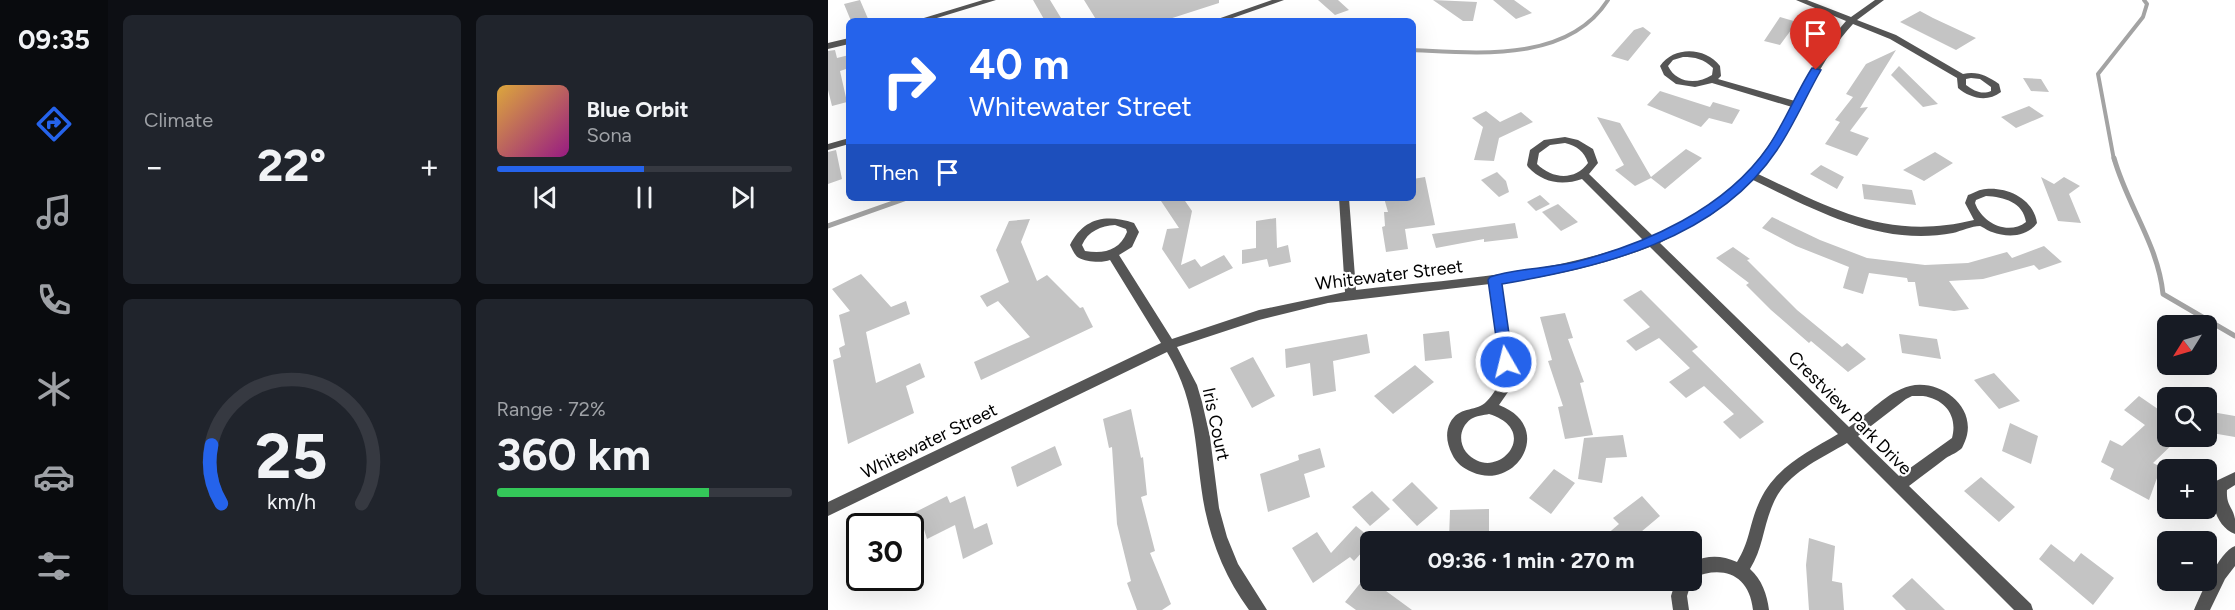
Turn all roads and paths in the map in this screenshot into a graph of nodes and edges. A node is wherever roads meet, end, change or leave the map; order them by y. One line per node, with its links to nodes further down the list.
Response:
1 (992, 0): 5 (street)
2 (1280, 0): 6 (street)
3 (1800, 0): 7 (street)
4 (1880, 0): 7 (street, Whitewater Street)
5 (929, 18)
6 (1225, 18)
7 (1851, 21): 10 (street); 12 (street, Whitewater Street)
8 (846, 41): 9 (street)
9 (828, 46)
10 (1962, 77)
11 (1712, 80): 11 (street); 12 (street)
12 (1797, 105): 16 (street, Whitewater Street)
13 (846, 142): 14 (street)
14 (828, 147)
15 (1584, 174): 15 (street); 19 (street, Crestview Park Drive)
16 (1751, 175): 18 (street); 19 (street, Whitewater Street)
17 (1344, 201): 22 (street)
18 (1982, 222): 18 (street)
19 (1652, 241): 21 (street, Whitewater Street); 25 (street, Crestview Park Drive)
20 (1113, 255): 20 (street); 23 (street, Iris Court)
21 (1495, 280): 22 (street, Whitewater Street); 24 (street)
22 (1351, 296): 23 (street, Whitewater Street)
23 (1168, 345): 28 (street, Whitewater Street); 34 (street, Iris Court)
24 (1490, 408): 24 (street)
25 (1848, 436): 27 (street, Crestview Park Drive); 27 (street); 32 (street)
26 (2235, 478): 29 (street)
27 (1898, 485): 37 (street, Crestview Park Drive)
28 (828, 509)
29 (2235, 527)
30 (2235, 553): 38 (street)
31 (1702, 566): 32 (street)
32 (1740, 571): 36 (street)
33 (1681, 591): 35 (street)
34 (1259, 610)
35 (1681, 610)
36 (1761, 610)
37 (2025, 610)
38 (2202, 610)

